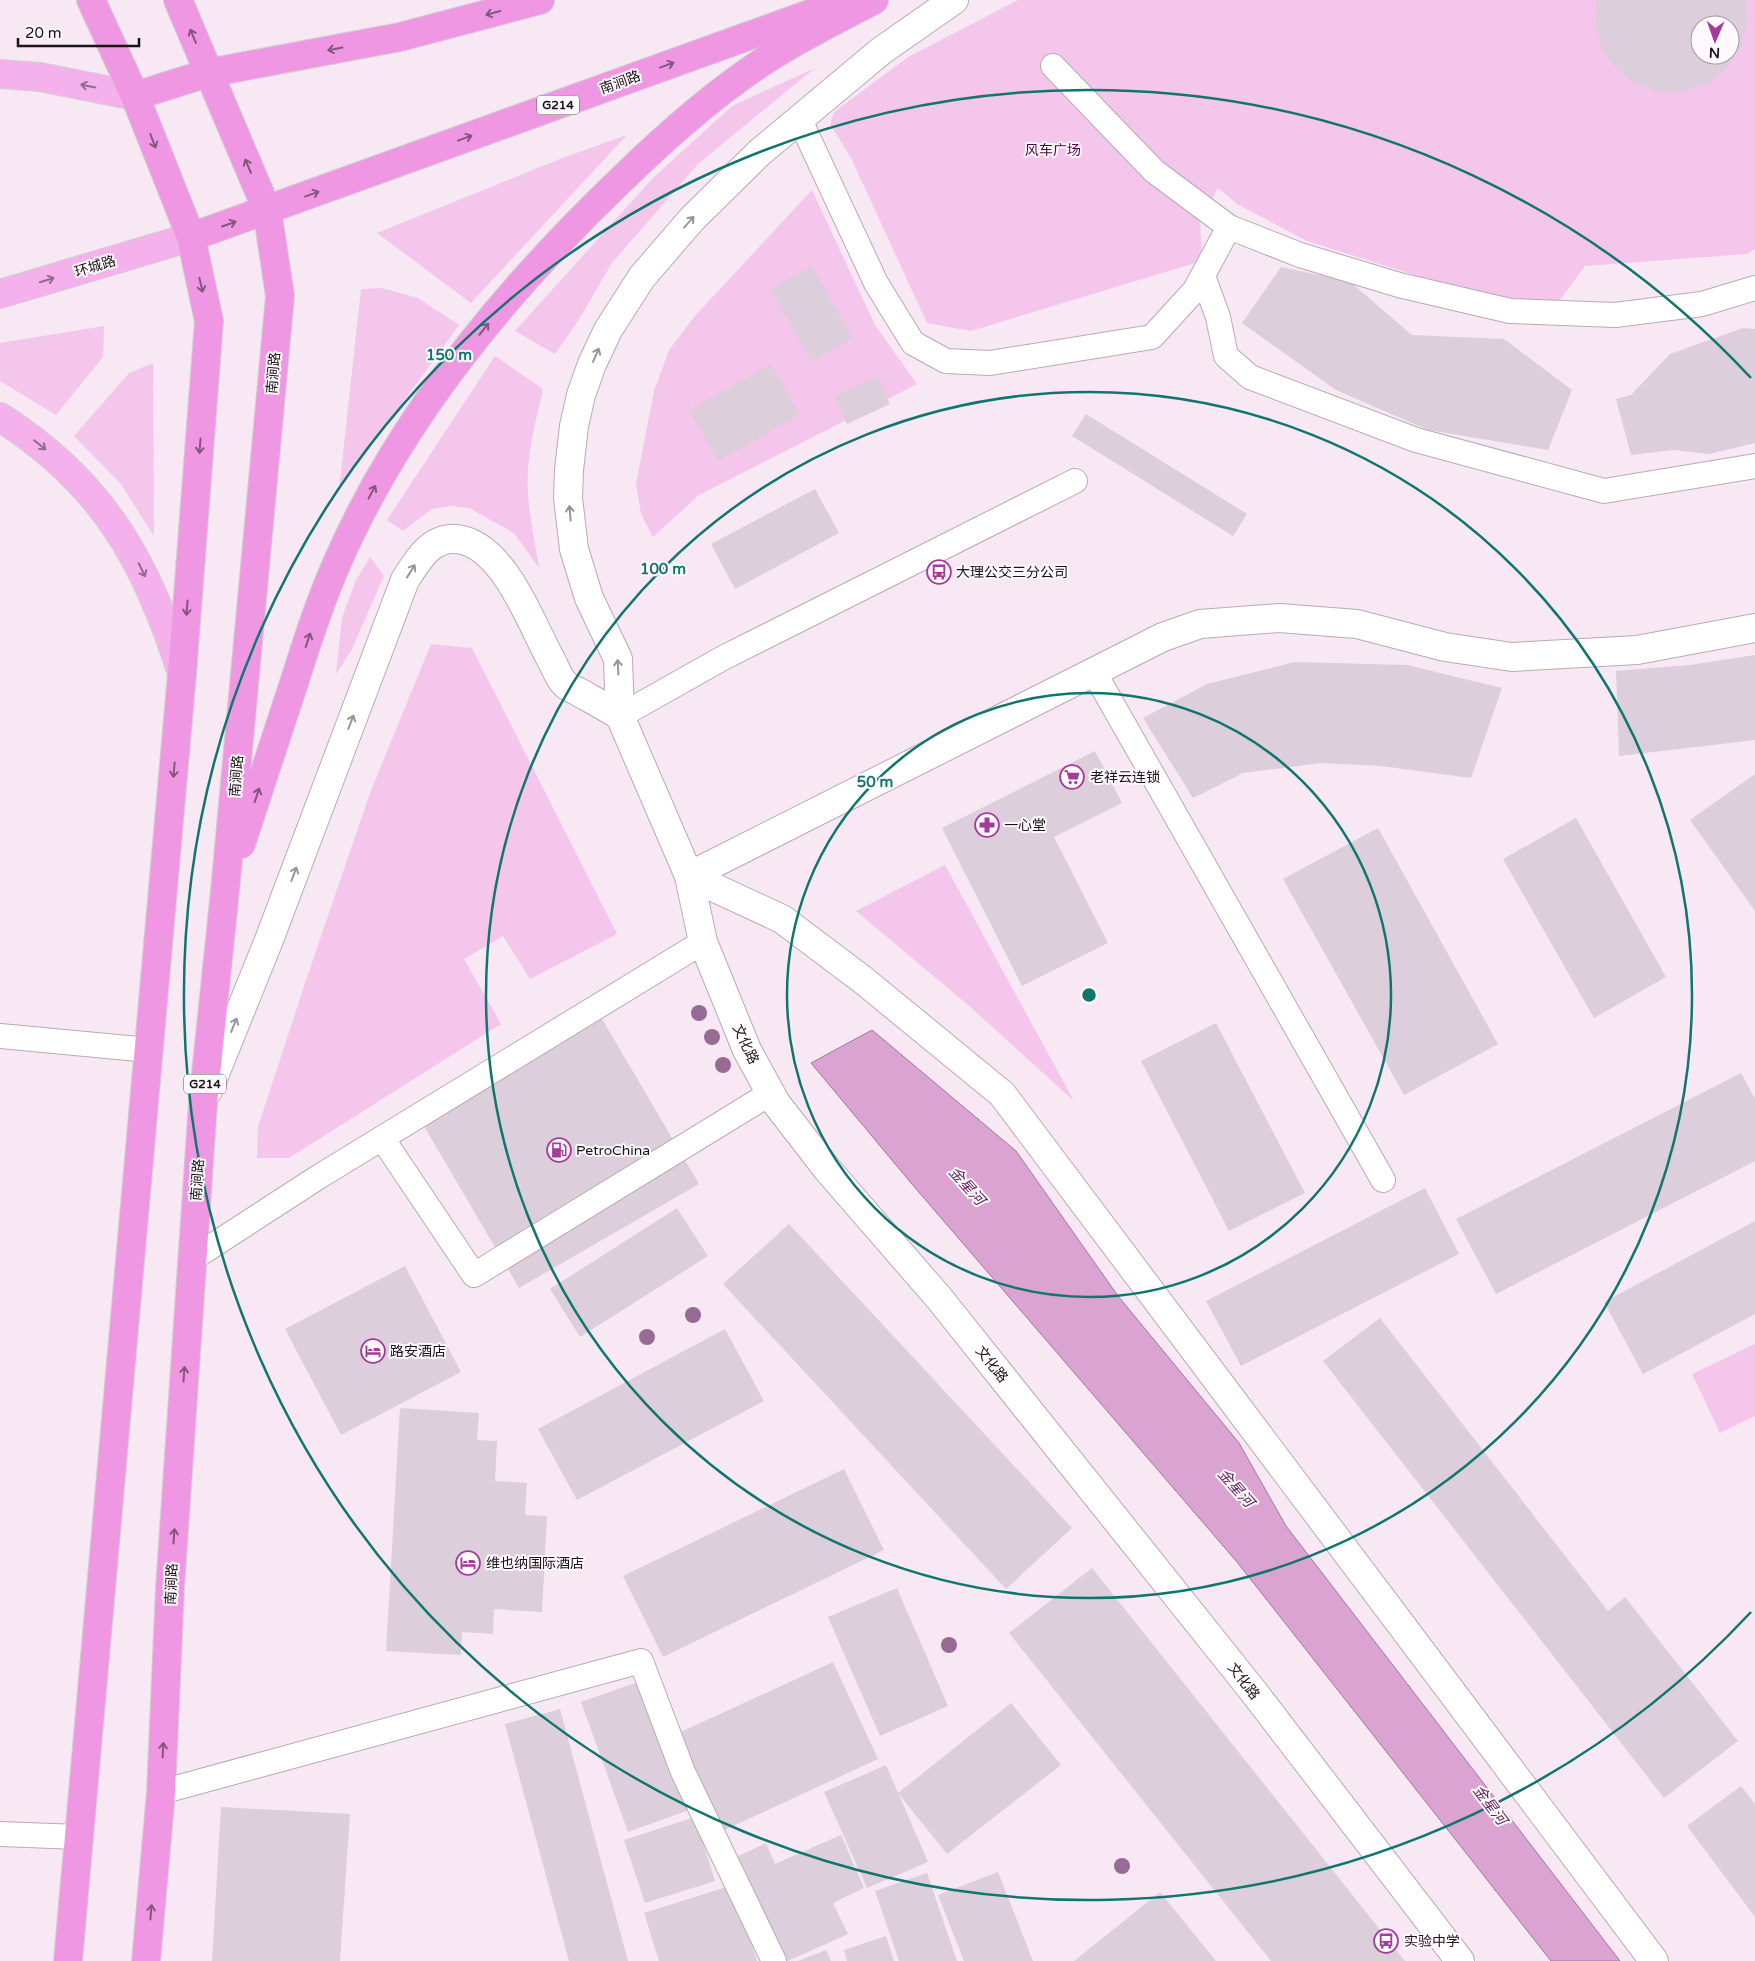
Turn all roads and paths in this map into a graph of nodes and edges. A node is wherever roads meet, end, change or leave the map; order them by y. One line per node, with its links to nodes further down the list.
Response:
1 (91, 0): 10 (highway)
2 (178, 0): 8 (highway, one-way to 2)
3 (540, 0): 8 (highway, one-way to 8)
4 (849, 0): 12 (highway, 南涧路 / G214, one-way to 4)
5 (874, 0): 26 (highway, one-way to 5)
6 (954, 0): 11 (street)
7 (1053, 66): 13 (lane)
8 (208, 73): 10 (highway); 12 (highway, one-way to 8)
9 (0, 74): 10 (main road, one-way to 9)
10 (136, 96): 14 (highway, one-way to 14)
11 (799, 118): 15 (lane); 24 (street, one-way to 11)
12 (267, 210): 14 (highway, one-way to 12); 26 (highway, 南涧路 / G214)
13 (1228, 227): 15 (lane); 16 (lane)
14 (191, 237): 17 (main road, 环城路, one-way to 14); 23 (highway, one-way to 23)
15 (1202, 276): 19 (lane)
16 (1755, 288)
17 (0, 294)
18 (0, 417): 23 (main road, one-way to 23)
19 (1755, 466)
20 (1075, 481): 24 (lane)
21 (1755, 628): 22 (street)
22 (1094, 672): 25 (street); 33 (lane)
23 (182, 674): 29 (highway, one-way to 29)
24 (620, 716): 25 (street, 文化路); 31 (street, one-way to 24)
25 (688, 876): 27 (street, 文化路); 42 (street)
26 (225, 891): 31 (highway, 南涧路 / G214)
27 (703, 942): 30 (street, 文化路); 32 (lane)
28 (0, 1036): 29 (lane)
29 (149, 1050): 37 (highway)
30 (771, 1093): 32 (lane); 41 (street, 文化路)
31 (203, 1103): 34 (highway, 南涧路 / G214)
32 (382, 1138): 34 (lane)
33 (1383, 1180)
34 (192, 1259): 35 (highway, 南涧路 / G214, one-way to 34)
35 (161, 1792): 39 (highway, 南涧路 / G214, one-way to 35); 40 (lane)
36 (0, 1834): 37 (lane)
37 (79, 1837): 38 (highway)
38 (68, 1961)
39 (146, 1961)
40 (774, 1961)
41 (1460, 1961)
42 (1654, 1961)

